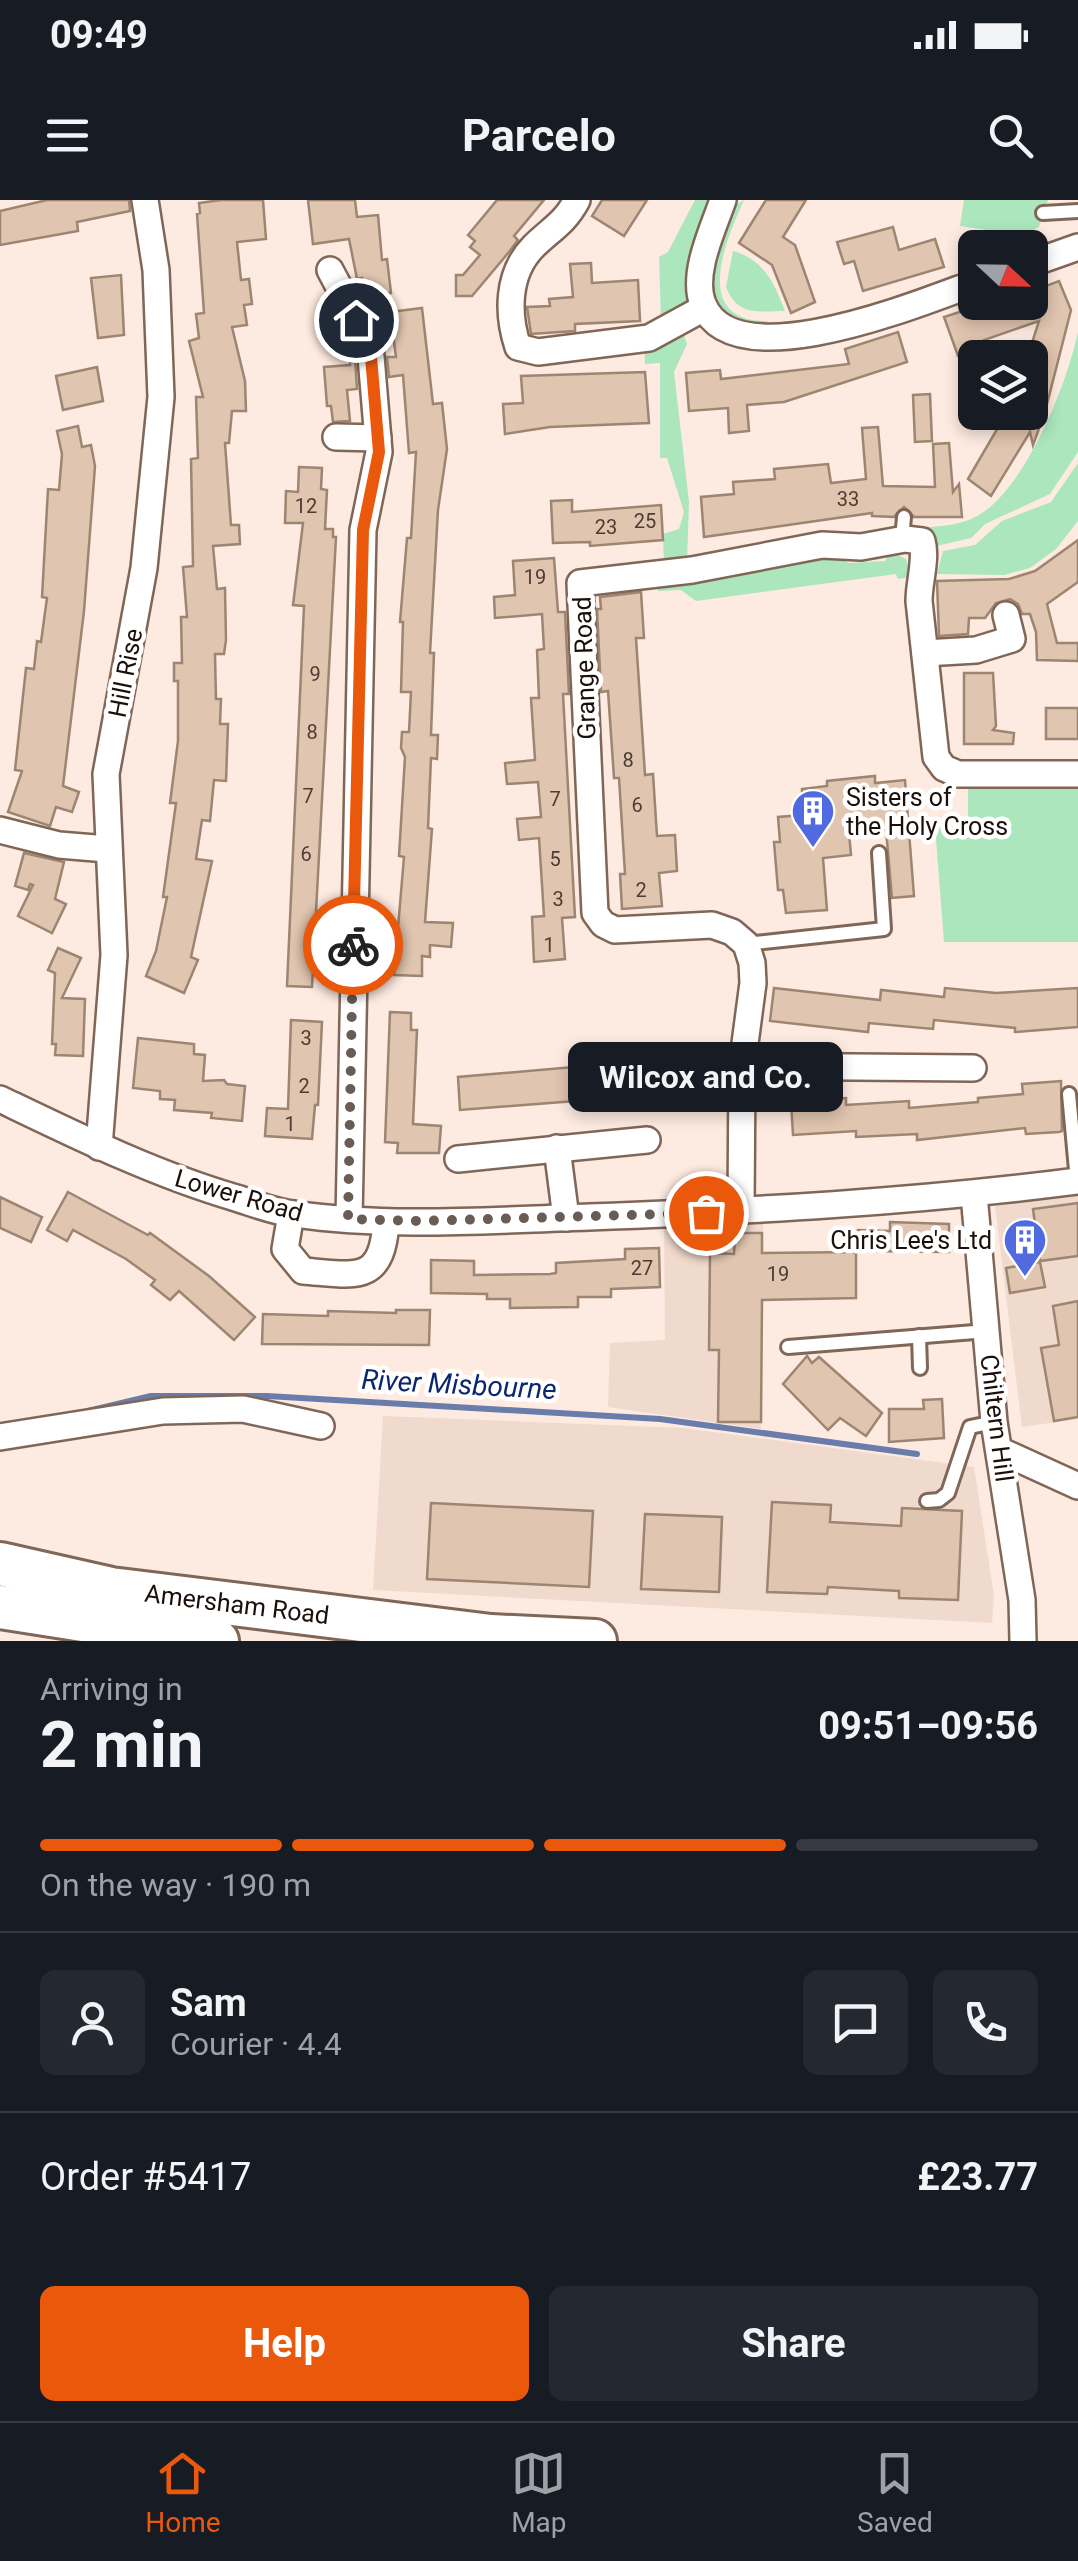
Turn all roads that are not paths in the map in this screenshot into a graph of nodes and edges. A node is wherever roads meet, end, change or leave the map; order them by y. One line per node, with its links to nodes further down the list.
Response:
1 (145, 200): 17 (street, Hill Rise)
2 (577, 200): 10 (street)
3 (723, 200): 10 (street)
4 (1078, 211): 5 (lane)
5 (1044, 213)
6 (1078, 247): 7 (street)
7 (1048, 258)
8 (330, 270): 12 (street)
9 (958, 290): 10 (street)
10 (704, 308)
11 (336, 437): 12 (street)
12 (378, 438): 33 (street)
13 (1006, 616): 14 (street)
14 (925, 653): 15 (street, Grange Road); 19 (street, Grange Road)
15 (1078, 774)
16 (0, 830): 17 (street)
17 (107, 850): 25 (street, Hill Rise)
18 (879, 853): 19 (lane)
19 (746, 944): 20 (street)
20 (742, 1066): 21 (street); 30 (street)
21 (973, 1068)
22 (1070, 1094): 28 (lane)
23 (0, 1099): 25 (street, Lower Road)
24 (647, 1140): 26 (street)
25 (99, 1147): 31 (street, Lower Road)
26 (557, 1148): 27 (street); 32 (street)
27 (458, 1159)
28 (1078, 1181): 29 (street, Lower Road)
29 (974, 1194): 30 (street, Lower Road); 35 (street, Chiltern Hill)
30 (741, 1212): 32 (street, Lower Road)
31 (291, 1214): 33 (street, Lower Road); 34 (street)
32 (566, 1218): 34 (street, Lower Road)
33 (348, 1219): 34 (street, Lower Road)
34 (386, 1222)
35 (986, 1331): 36 (lane); 39 (street, Chiltern Hill)
36 (919, 1336): 37 (lane); 38 (lane)
37 (788, 1347)
38 (920, 1368)
39 (994, 1422): 42 (street, Chiltern Hill); 44 (lane)
40 (321, 1426): 41 (street)
41 (0, 1437)
42 (1002, 1451): 43 (street); 49 (street, Chiltern Hill)
43 (1078, 1486)
44 (928, 1500)
45 (0, 1564): 48 (highway, Amersham Road)
46 (0, 1607): 47 (highway, Amersham Road)
47 (216, 1641)
48 (595, 1641)
49 (1022, 1641)

